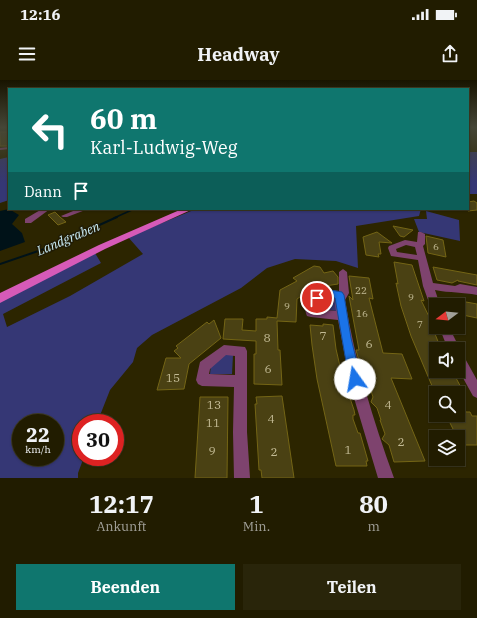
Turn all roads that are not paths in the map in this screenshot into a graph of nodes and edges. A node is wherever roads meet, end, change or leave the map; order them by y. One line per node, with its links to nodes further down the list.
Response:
1 (45, 210): 5 (street)
2 (82, 210): 4 (street)
3 (187, 210): 14 (main road)
4 (65, 216)
5 (28, 221)
6 (421, 234): 7 (street)
7 (419, 245): 8 (street); 8 (street)
8 (421, 258): 10 (street)
9 (343, 272): 15 (street)
10 (428, 286): 11 (street); 16 (street)
11 (456, 290): 12 (street); 13 (street)
12 (477, 291)
13 (477, 297)
14 (0, 298)
15 (339, 298): 17 (street); 17 (street)
16 (432, 298)
17 (342, 316): 22 (street)
18 (465, 370): 20 (street)
19 (240, 381): 21 (street)
20 (477, 392)
21 (242, 478)
22 (386, 478)

